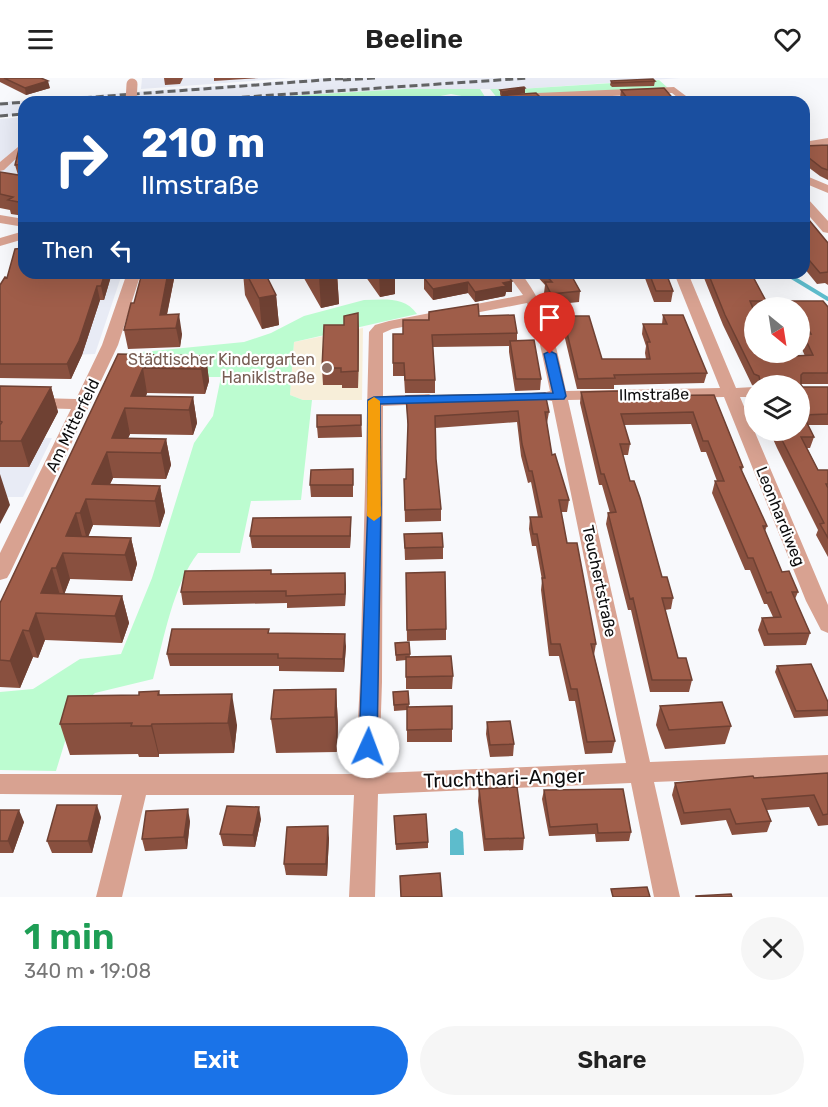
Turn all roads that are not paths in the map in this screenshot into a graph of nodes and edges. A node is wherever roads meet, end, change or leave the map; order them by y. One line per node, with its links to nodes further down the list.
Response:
1 (133, 81): 2 (street, bridge)
2 (132, 96)
3 (537, 96): 4 (street)
4 (561, 96)
5 (561, 96): 6 (street)
6 (682, 96)
7 (828, 141): 8 (street)
8 (810, 144)
9 (18, 151): 10 (street)
10 (0, 168)
11 (810, 181): 12 (street)
12 (828, 189)
13 (810, 209): 16 (street)
14 (0, 219): 15 (street)
15 (18, 222)
16 (828, 229)
17 (18, 237): 18 (street)
18 (0, 242)
19 (132, 279): 30 (street, Am Mitterfeld)
20 (518, 279): 22 (street, Teuchertstraße)
21 (684, 279): 24 (street, Leonhardiweg)
22 (532, 298): 25 (street, Teuchertstraße); 28 (street)
23 (744, 392): 24 (street, Ilmstraße)
24 (731, 393): 25 (street, Ilmstraße); 32 (street, Leonhardiweg)
25 (560, 396): 26 (street, Ilmstraße); 34 (street, Teuchertstraße)
26 (535, 397)
27 (442, 399): 28 (street)
28 (374, 400): 36 (street)
29 (0, 402): 30 (street)
30 (83, 404): 31 (street, Am Mitterfeld)
31 (0, 573)
32 (828, 625)
33 (828, 765): 34 (street, Truchthari-Anger)
34 (641, 772): 36 (street, Truchthari-Anger); 40 (street, Teuchertstraße)
35 (0, 784): 37 (street, Truchthari-Anger)
36 (366, 784): 37 (street, Truchthari-Anger); 39 (street)
37 (136, 785): 38 (street)
38 (109, 897)
39 (362, 897)
40 (667, 897)

